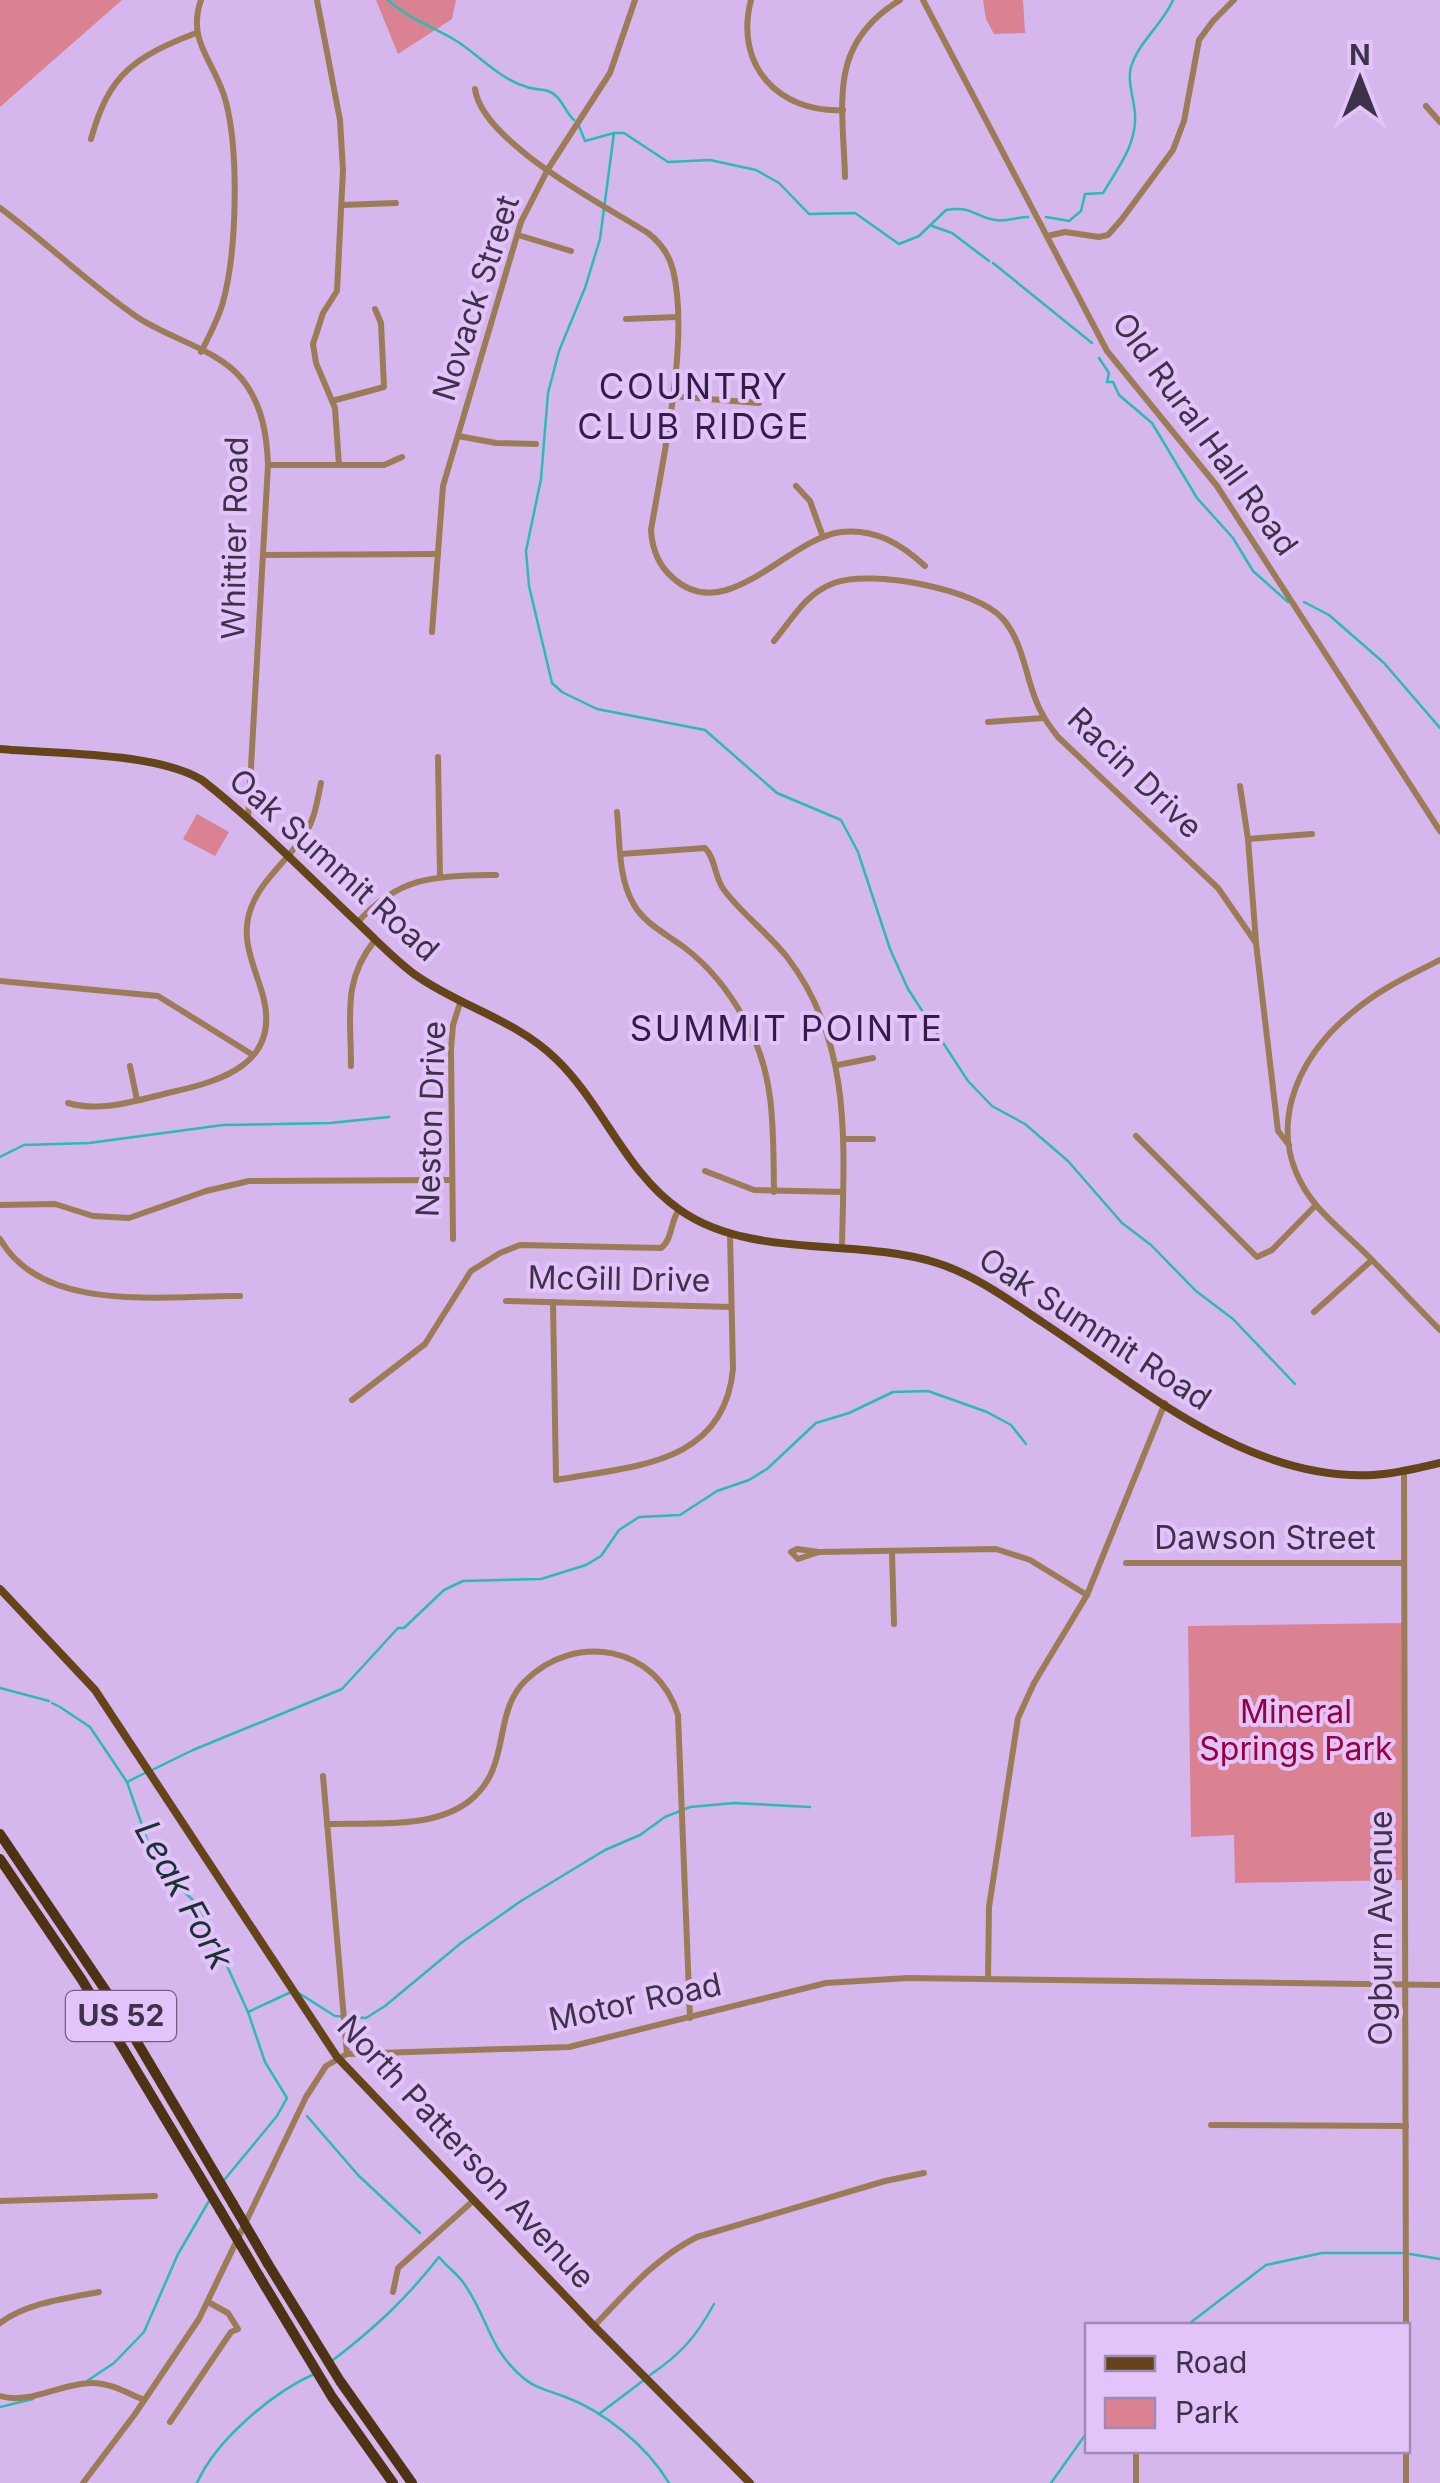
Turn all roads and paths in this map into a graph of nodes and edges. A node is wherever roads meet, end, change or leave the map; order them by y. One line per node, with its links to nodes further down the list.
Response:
1 (200, 0): 8 (street)
2 (317, 0): 17 (street)
3 (634, 0): 14 (street, Novack Street)
4 (751, 0): 11 (street)
5 (900, 0): 11 (street)
6 (923, 0): 20 (street, Old Rural Hall Road)
7 (1234, 0): 20 (street)
8 (196, 33): 13 (street); 25 (street)
9 (475, 89): 14 (street)
10 (1426, 106): 12 (street)
11 (844, 110): 15 (street)
12 (1440, 122)
13 (92, 139)
14 (548, 169): 19 (street, Novack Street); 23 (street)
15 (844, 177)
16 (396, 203): 17 (street)
17 (342, 205): 27 (street)
18 (0, 208): 25 (street, Whittier Road)
19 (518, 235): 21 (street); 29 (street, Novack Street)
20 (1047, 236): 49 (street, Old Rural Hall Road)
21 (571, 250)
22 (374, 309): 27 (street)
23 (677, 317): 24 (street); 26 (street)
24 (626, 319)
25 (200, 352): 33 (street, Whittier Road)
26 (672, 396): 28 (street); 35 (street)
27 (332, 401): 32 (street)
28 (759, 403)
29 (458, 436): 30 (street); 36 (street, Novack Street)
30 (536, 444)
31 (402, 457): 32 (street)
32 (340, 465): 33 (street)
33 (268, 466): 37 (street, Whittier Road)
34 (796, 486): 35 (street)
35 (823, 536): 38 (street)
36 (438, 554): 37 (street); 39 (street, Novack Street)
37 (263, 555): 48 (street, Whittier Road)
38 (924, 566)
39 (432, 632)
40 (774, 640): 41 (street, Racin Drive)
41 (1043, 718): 42 (street); 58 (street, Racin Drive)
42 (988, 722)
43 (0, 750): 48 (main road, Oak Summit Road)
44 (438, 757): 55 (street)
45 (321, 784): 53 (street)
46 (1240, 786): 51 (street)
47 (617, 812): 52 (street)
48 (248, 821): 53 (main road, Oak Summit Road)
49 (1440, 830)
50 (1312, 834): 51 (street)
51 (1248, 839): 58 (street)
52 (621, 854): 64 (street); 75 (street)
53 (287, 857): 56 (main road, Oak Summit Road); 62 (street)
54 (496, 875): 55 (street)
55 (440, 876): 56 (street)
56 (358, 923): 57 (main road, Oak Summit Road)
57 (375, 940): 61 (main road, Oak Summit Road); 66 (street)
58 (1256, 943): 72 (street, Racin Drive)
59 (1440, 960): 72 (street)
60 (0, 980): 62 (street)
61 (461, 1000): 74 (street, Neston Drive); 79 (main road, Oak Summit Road)
62 (253, 1054): 67 (street)
63 (873, 1058): 64 (street)
64 (838, 1065): 70 (street)
65 (130, 1066): 67 (street)
66 (351, 1066)
67 (137, 1100): 68 (street)
68 (68, 1103)
69 (1136, 1136): 78 (street)
70 (844, 1139): 71 (street); 76 (street)
71 (873, 1139)
72 (1289, 1145): 78 (street)
73 (706, 1171): 75 (street)
74 (452, 1180): 77 (street); 82 (street, Neston Drive)
75 (774, 1192): 76 (street)
76 (843, 1192): 83 (street)
77 (0, 1205)
78 (1316, 1205): 84 (street)
79 (679, 1210): 80 (main road, Oak Summit Road); 91 (street)
80 (730, 1234): 83 (main road, Oak Summit Road); 88 (street)
81 (0, 1239): 85 (street)
82 (453, 1239)
83 (842, 1246): 92 (main road, Oak Summit Road)
84 (1372, 1260): 89 (street); 90 (street)
85 (240, 1296)
86 (506, 1301): 87 (street, McGill Drive)
87 (554, 1302): 88 (street, McGill Drive); 88 (street)
88 (731, 1307)
89 (1314, 1312)
90 (1440, 1330)
91 (352, 1400)
92 (1165, 1404): 94 (main road, Oak Summit Road); 100 (street)
93 (1440, 1463): 94 (main road, Oak Summit Road)
94 (1404, 1471): 98 (street, Ogburn Avenue)
95 (892, 1551): 96 (street); 100 (street); 101 (street)
96 (818, 1552)
97 (1126, 1563): 98 (street, Dawson Street)
98 (1404, 1563): 108 (street, Ogburn Avenue)
99 (0, 1588): 110 (main road, North Patterson Avenue)
100 (1086, 1595): 106 (street)
101 (894, 1624)
102 (324, 1776): 103 (street)
103 (327, 1824): 109 (street); 110 (street)
104 (0, 1834): 130 (highway, US 52, bridge)
105 (0, 1859): 129 (highway, US 52, bridge)
106 (988, 1979): 108 (street, Motor Road); 109 (street, Motor Road)
107 (1440, 1984): 108 (street, Motor Road)
108 (1406, 1985): 112 (street, Ogburn Avenue)
109 (690, 2018): 110 (street, Motor Road)
110 (342, 2056): 116 (main road, North Patterson Avenue); 119 (street)
111 (1211, 2126): 112 (street)
112 (1406, 2126): 121 (street, Ogburn Avenue)
113 (924, 2173): 122 (street)
114 (155, 2196): 115 (street)
115 (0, 2200)
116 (474, 2201): 118 (street); 122 (main road, North Patterson Avenue)
117 (99, 2292): 120 (street)
118 (393, 2292)
119 (208, 2302): 124 (street); 125 (street)
120 (0, 2323)
121 (1406, 2323)
122 (594, 2326): 131 (main road, North Patterson Avenue)
123 (0, 2396): 124 (street)
124 (144, 2400): 128 (street)
125 (170, 2422)
126 (1136, 2453): 132 (street)
127 (1406, 2453): 133 (street)
128 (83, 2483)
129 (393, 2483)
130 (412, 2483)
131 (750, 2483)
132 (1136, 2483)
133 (1406, 2483)

